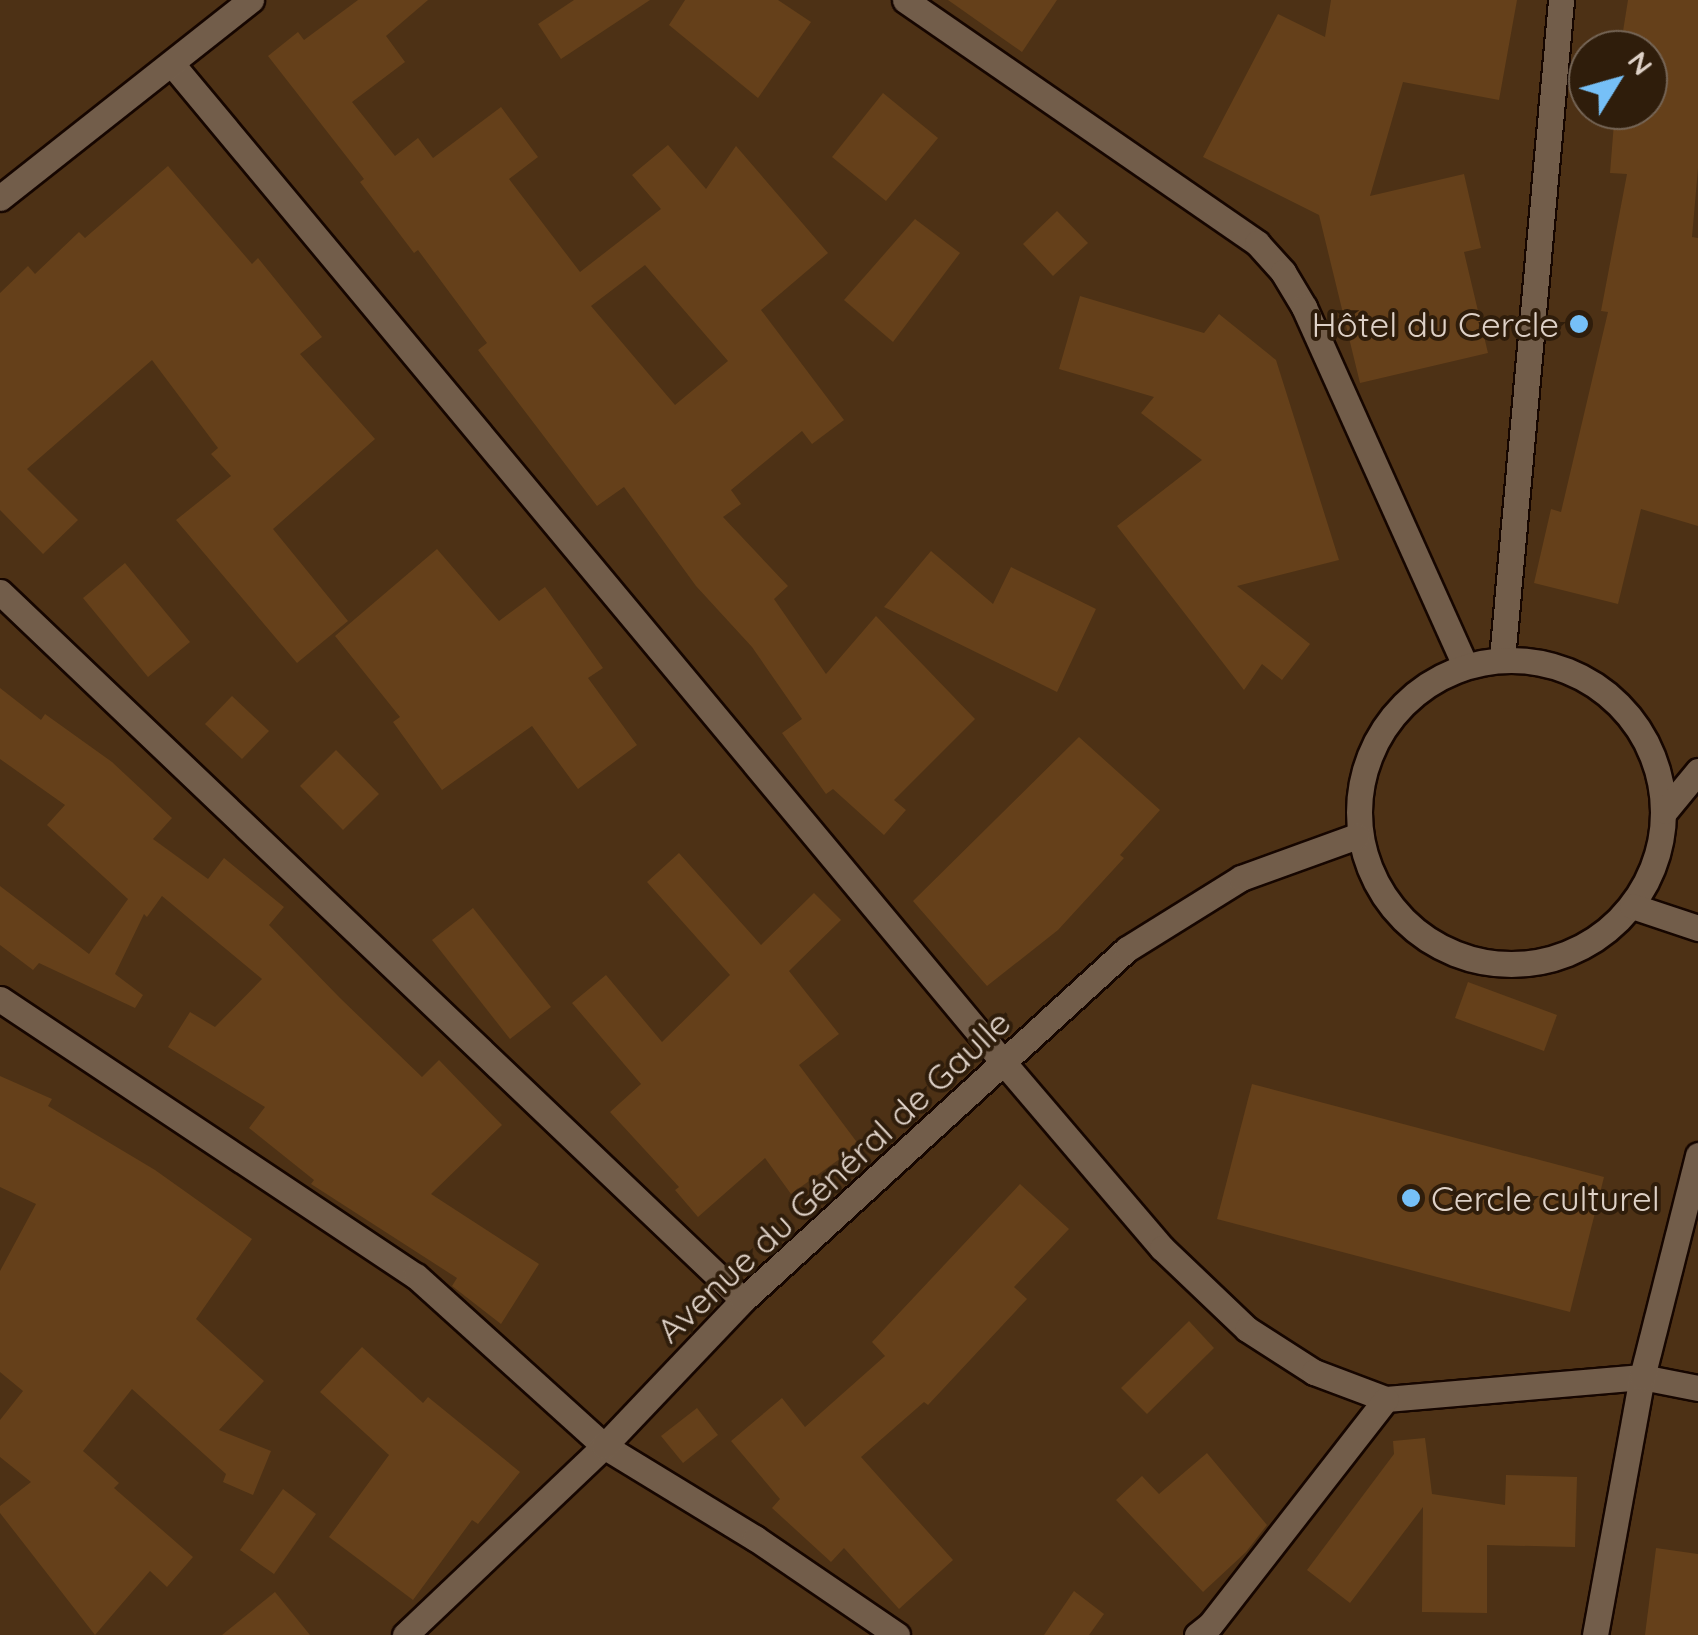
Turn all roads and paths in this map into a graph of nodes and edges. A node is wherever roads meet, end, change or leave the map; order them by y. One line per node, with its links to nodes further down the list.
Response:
1 (250, 0): 4 (street)
2 (904, 0): 8 (street)
3 (1561, 0): 7 (street)
4 (172, 64): 5 (street); 15 (street)
5 (0, 198)
6 (0, 592): 17 (street)
7 (1502, 658): 8 (street); 10 (street)
8 (1465, 665): 11 (street)
9 (1698, 771): 10 (street)
10 (1665, 811): 12 (street)
11 (1357, 836): 12 (street); 15 (street, Avenue du Général de Gaulle)
12 (1632, 906): 13 (street)
13 (1698, 928)
14 (0, 998): 21 (street)
15 (1004, 1063): 17 (street, Avenue du Général de Gaulle); 20 (street)
16 (1698, 1155): 18 (street)
17 (743, 1300): 21 (street, Avenue du Général de Gaulle)
18 (1642, 1376): 19 (street); 20 (street); 25 (street)
19 (1698, 1388)
20 (1386, 1399): 24 (street)
21 (604, 1446): 22 (street, Avenue du Général de Gaulle); 23 (street)
22 (405, 1635)
23 (896, 1635)
24 (1197, 1635)
25 (1596, 1635)

